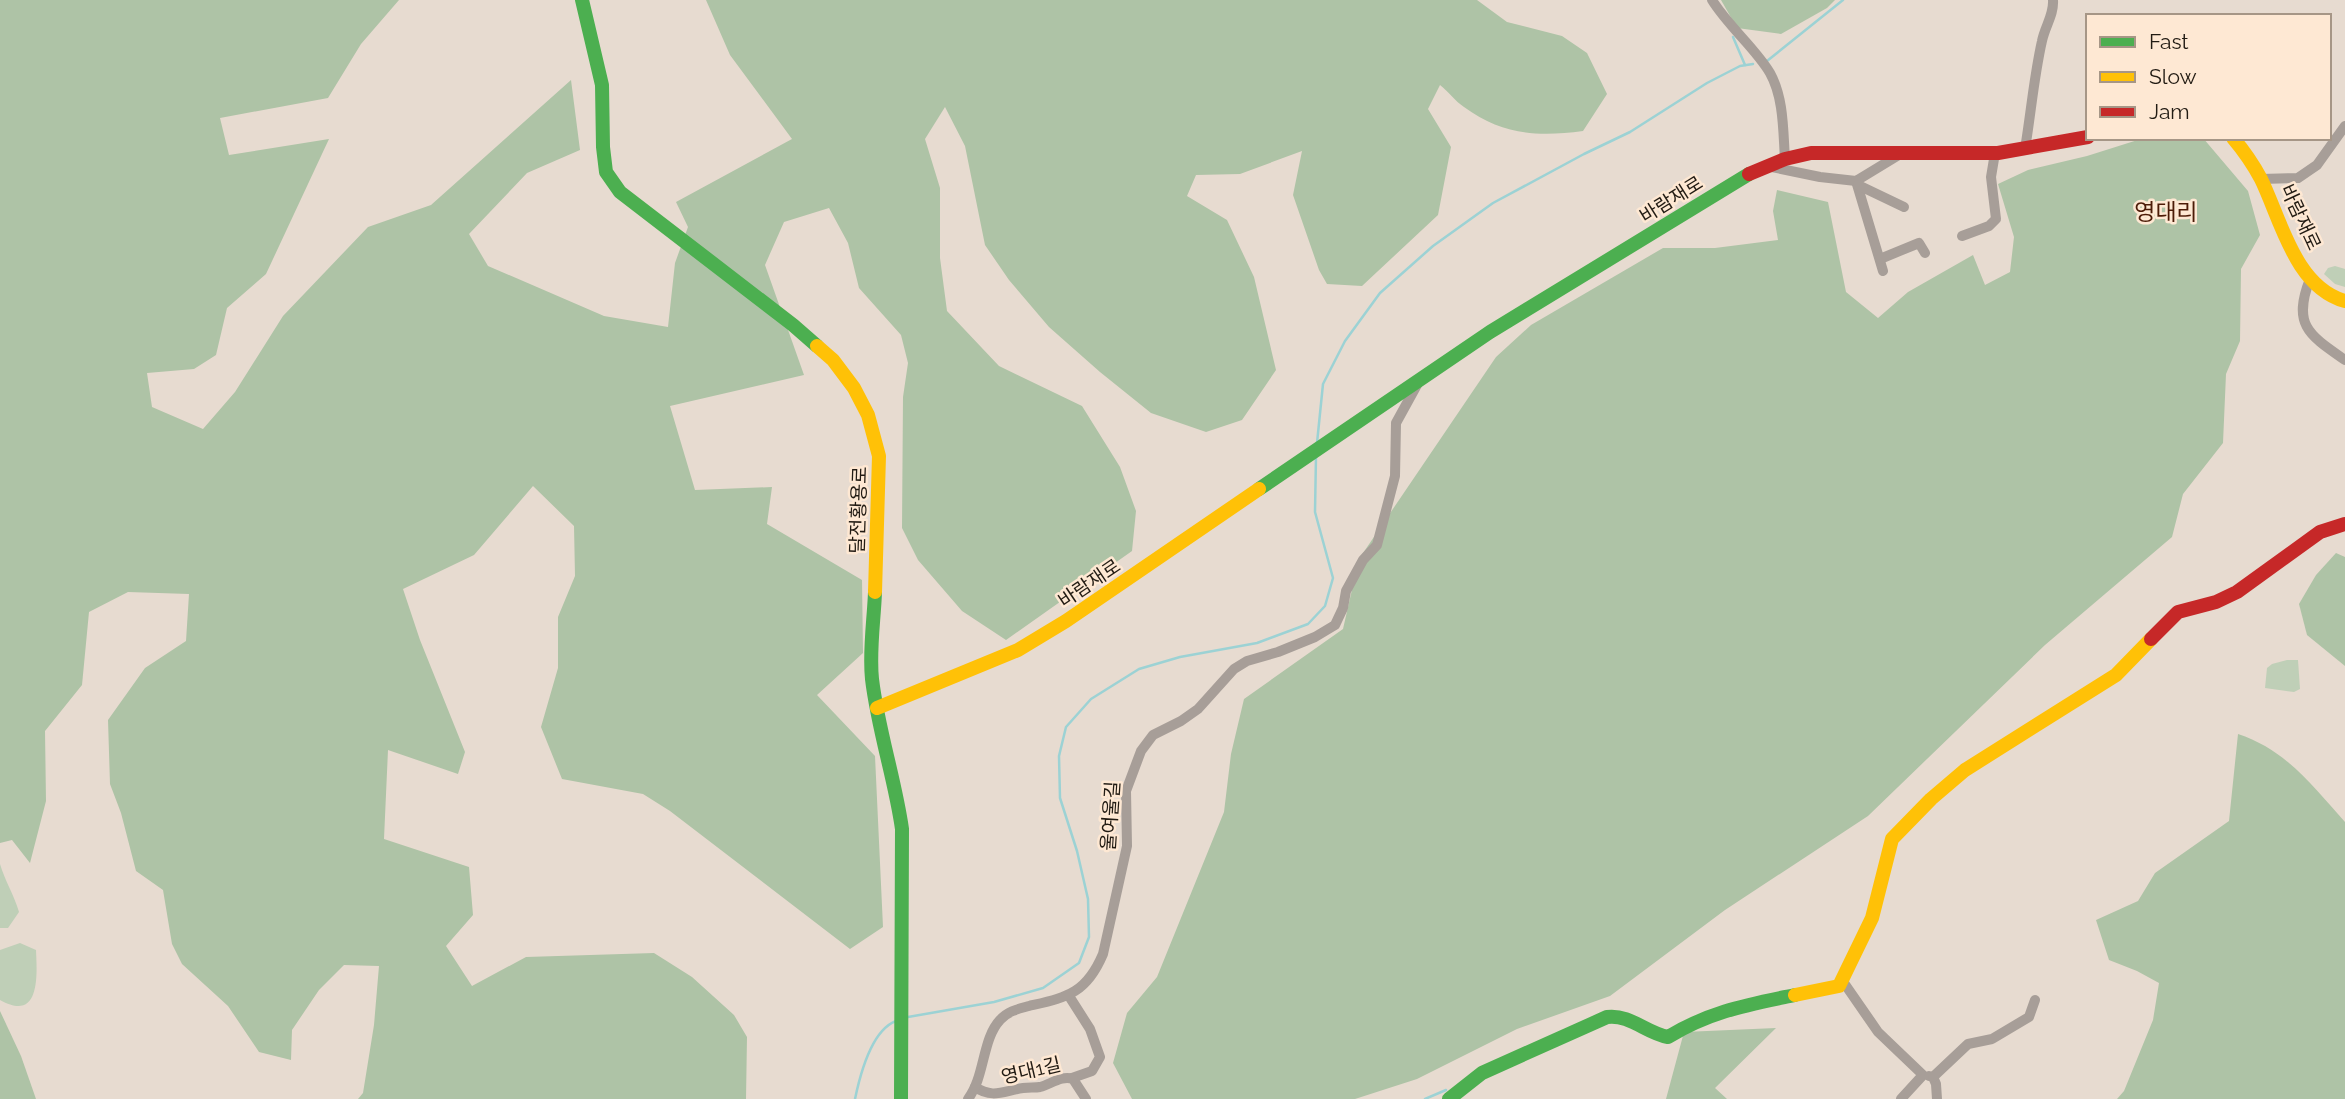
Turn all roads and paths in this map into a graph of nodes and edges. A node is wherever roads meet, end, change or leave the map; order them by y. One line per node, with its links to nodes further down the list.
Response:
1 (582, 0): 24 (street, 달전황용로)
2 (1712, 0): 10 (street)
3 (2053, 0): 7 (street)
4 (2345, 126): 12 (street)
5 (2086, 137): 7 (street, 바람재로)
6 (2235, 140): 12 (street, 바람재로)
7 (2025, 149): 9 (street, 바람재로)
8 (1904, 153): 9 (street, 바람재로); 10 (street, 바람재로); 13 (street)
9 (1995, 153): 15 (street)
10 (1785, 159): 11 (street, 바람재로)
11 (1767, 166): 13 (street); 22 (street, 바람재로)
12 (2261, 179): 19 (street, 바람재로)
13 (1857, 183): 14 (street); 17 (street)
14 (1904, 207)
15 (1962, 236)
16 (1925, 253): 17 (street)
17 (1880, 260): 18 (street)
18 (1883, 271)
19 (2310, 279): 20 (street, 바람재로); 21 (street)
20 (2345, 301)
21 (2345, 360)
22 (1418, 383): 24 (street, 바람재로); 26 (street, 울여울길)
23 (2345, 524): 25 (street)
24 (877, 708): 31 (street, 달전황용로)
25 (1842, 981): 28 (street); 34 (street)
26 (1069, 996): 29 (street); 30 (street, 울여울길)
27 (2035, 1000): 28 (street)
28 (1928, 1076): 35 (street); 36 (street)
29 (1072, 1078): 30 (street, 영대1길); 33 (street, 영대1길)
30 (975, 1087): 32 (street, 울여울길)
31 (901, 1099)
32 (968, 1099)
33 (1086, 1099)
34 (1449, 1099)
35 (1900, 1099)
36 (1937, 1099)

